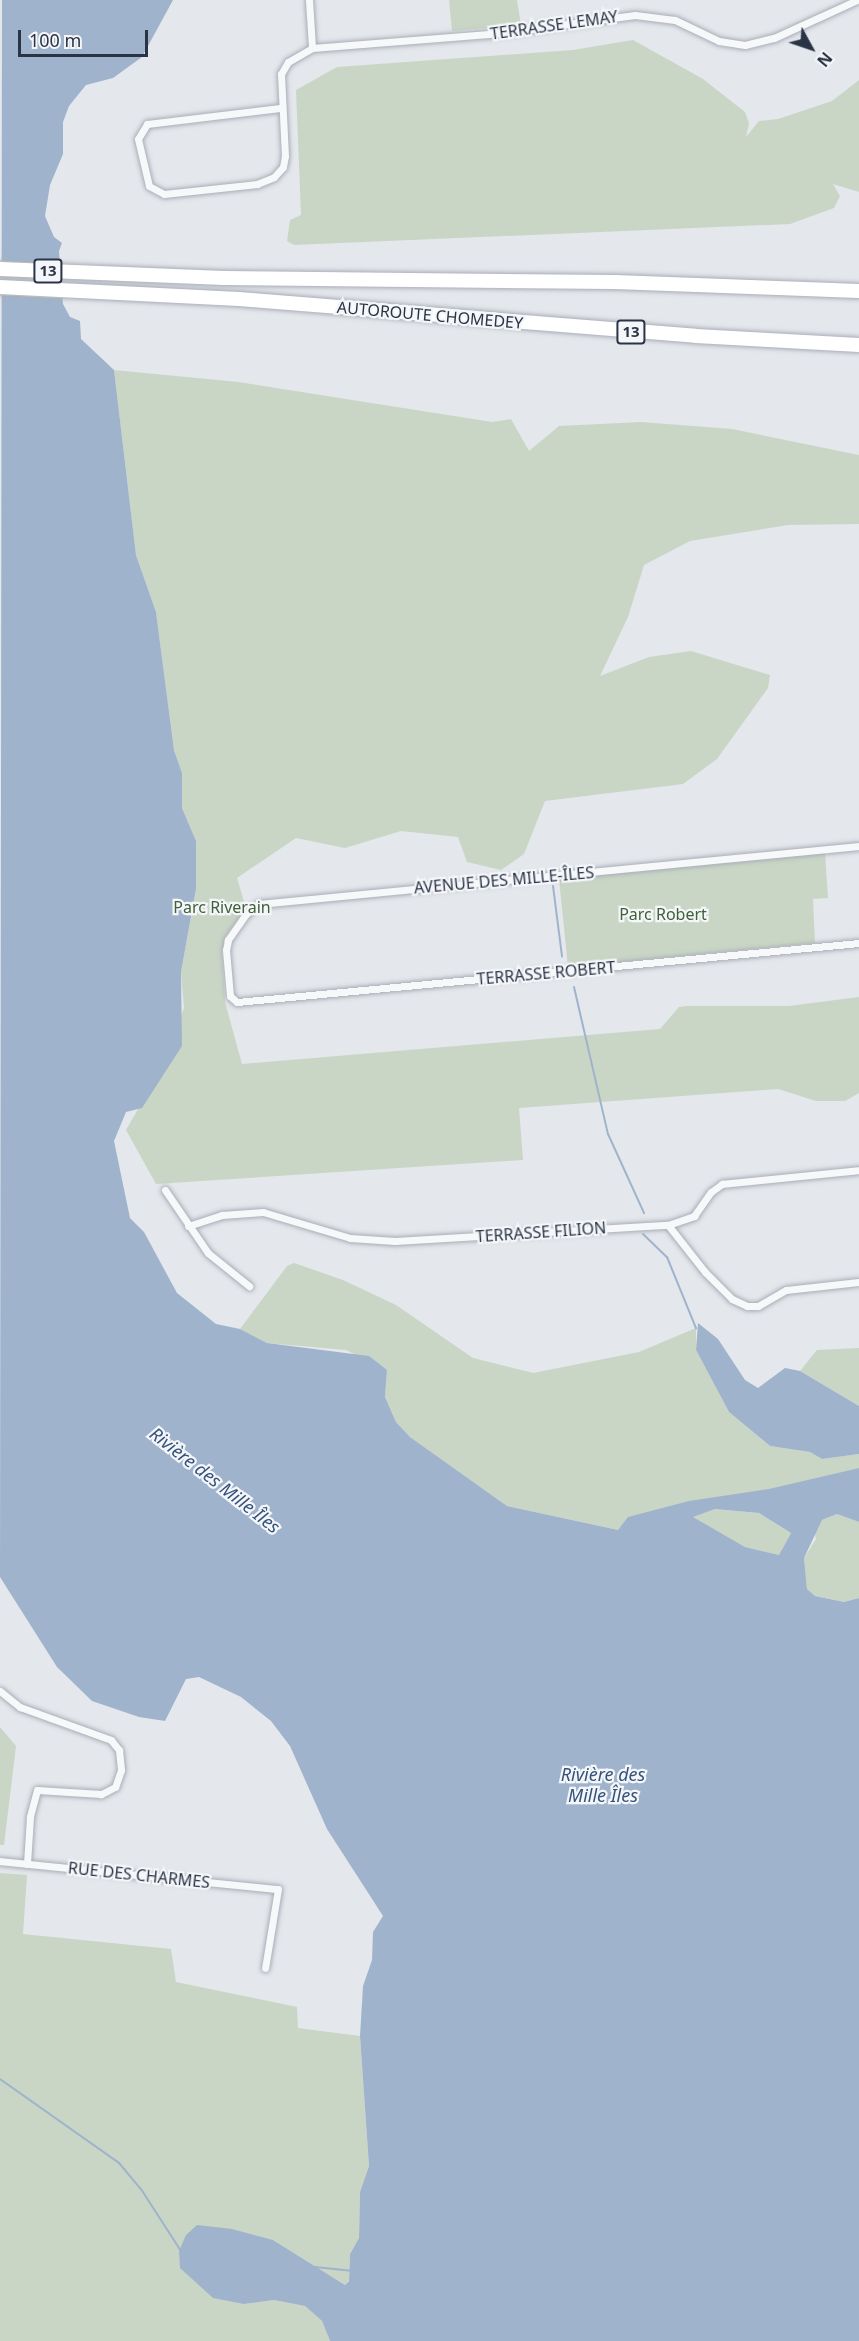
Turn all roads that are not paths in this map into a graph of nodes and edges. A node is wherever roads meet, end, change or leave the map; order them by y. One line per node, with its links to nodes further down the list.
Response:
1 (309, 0): 3 (street)
2 (857, 0): 3 (street, TERRASSE LEMAY)
3 (312, 48): 4 (street)
4 (280, 108): 4 (street)
5 (0, 269): 7 (highway, AUTOROUTE CHOMEDEY / 13)
6 (0, 287): 8 (highway, AUTOROUTE CHOMEDEY / 13)
7 (859, 291)
8 (859, 345)
9 (859, 846): 11 (street, AVENUE DES MILLE-ÎLES)
10 (859, 943): 11 (street, TERRASSE ROBERT)
11 (234, 1001)
12 (859, 1170): 14 (street, TERRASSE FILION)
13 (165, 1190): 15 (street)
14 (668, 1224): 15 (street, TERRASSE FILION); 16 (street)
15 (188, 1226): 17 (street)
16 (859, 1282)
17 (249, 1286)
18 (0, 1691): 20 (street)
19 (0, 1861): 20 (street, RUE DES CHARMES)
20 (27, 1864): 21 (street, RUE DES CHARMES)
21 (265, 1968)

